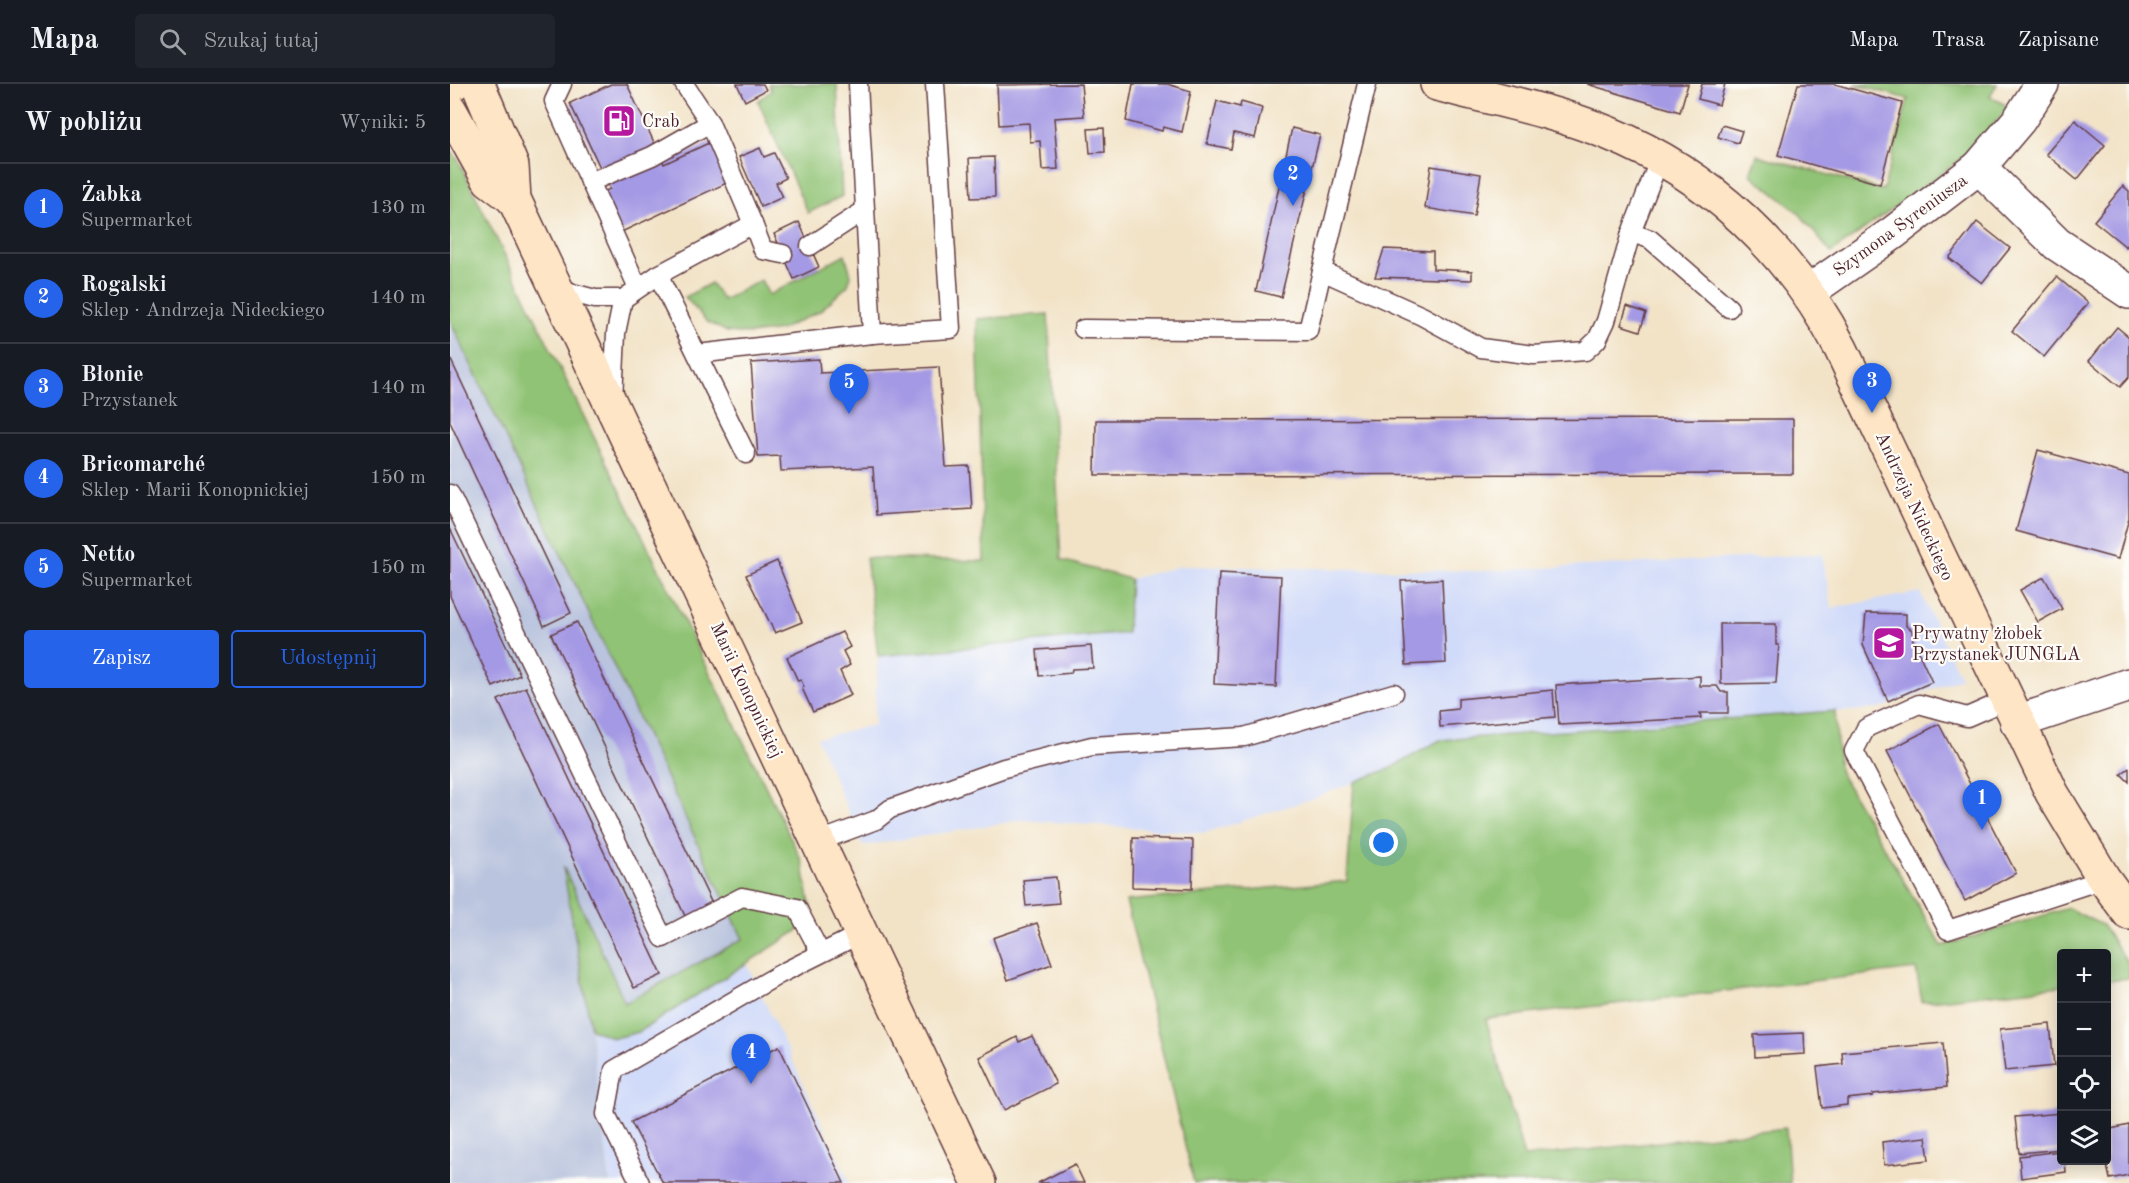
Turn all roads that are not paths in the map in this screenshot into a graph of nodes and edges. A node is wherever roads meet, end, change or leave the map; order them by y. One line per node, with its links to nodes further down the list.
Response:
1 (478, 84): 15 (street, Marii Konopnickiej)
2 (562, 84): 14 (lane)
3 (684, 84): 11 (lane)
4 (858, 84): 16 (lane)
5 (935, 84): 29 (lane)
6 (1367, 84): 21 (lane)
7 (1437, 84): 9 (street, Andrzeja Nideckiego)
8 (2042, 84): 13 (street)
9 (1483, 90): 12 (street, Andrzeja Nideckiego)
10 (450, 110): 15 (street, Marii Konopnickiej)
11 (710, 123): 14 (lane); 17 (lane)
12 (1660, 158): 18 (lane); 24 (street, Andrzeja Nideckiego)
13 (1979, 167): 24 (street, Szymona Syreniusza); 25 (street, Szymona Syreniusza)
14 (590, 182): 26 (lane)
15 (514, 199): 23 (street, Marii Konopnickiej)
16 (865, 210): 19 (lane); 29 (lane)
17 (753, 224): 20 (lane); 22 (lane)
18 (1631, 233): 21 (lane); 27 (lane)
19 (810, 246)
20 (783, 254)
21 (1322, 271): 28 (lane)
22 (658, 275): 26 (lane); 30 (lane)
23 (552, 281): 26 (lane); 31 (street, Marii Konopnickiej)
24 (1808, 292): 36 (street, Andrzeja Nideckiego)
25 (2129, 292)
26 (630, 293): 31 (lane)
27 (1729, 308)
28 (1083, 329)
29 (872, 334): 30 (lane)
30 (697, 354): 32 (lane)
31 (613, 408): 37 (street, Marii Konopnickiej)
32 (746, 454)
33 (450, 494): 41 (lane)
34 (2129, 685): 36 (street)
35 (1394, 693): 37 (lane)
36 (2011, 712): 38 (street, Andrzeja Nideckiego); 38 (lane)
37 (817, 842): 40 (street, Marii Konopnickiej)
38 (2104, 879): 39 (street, Andrzeja Nideckiego)
39 (2129, 913)
40 (860, 934): 41 (lane); 43 (street, Marii Konopnickiej)
41 (820, 952): 42 (lane)
42 (640, 1183)
43 (979, 1183)

